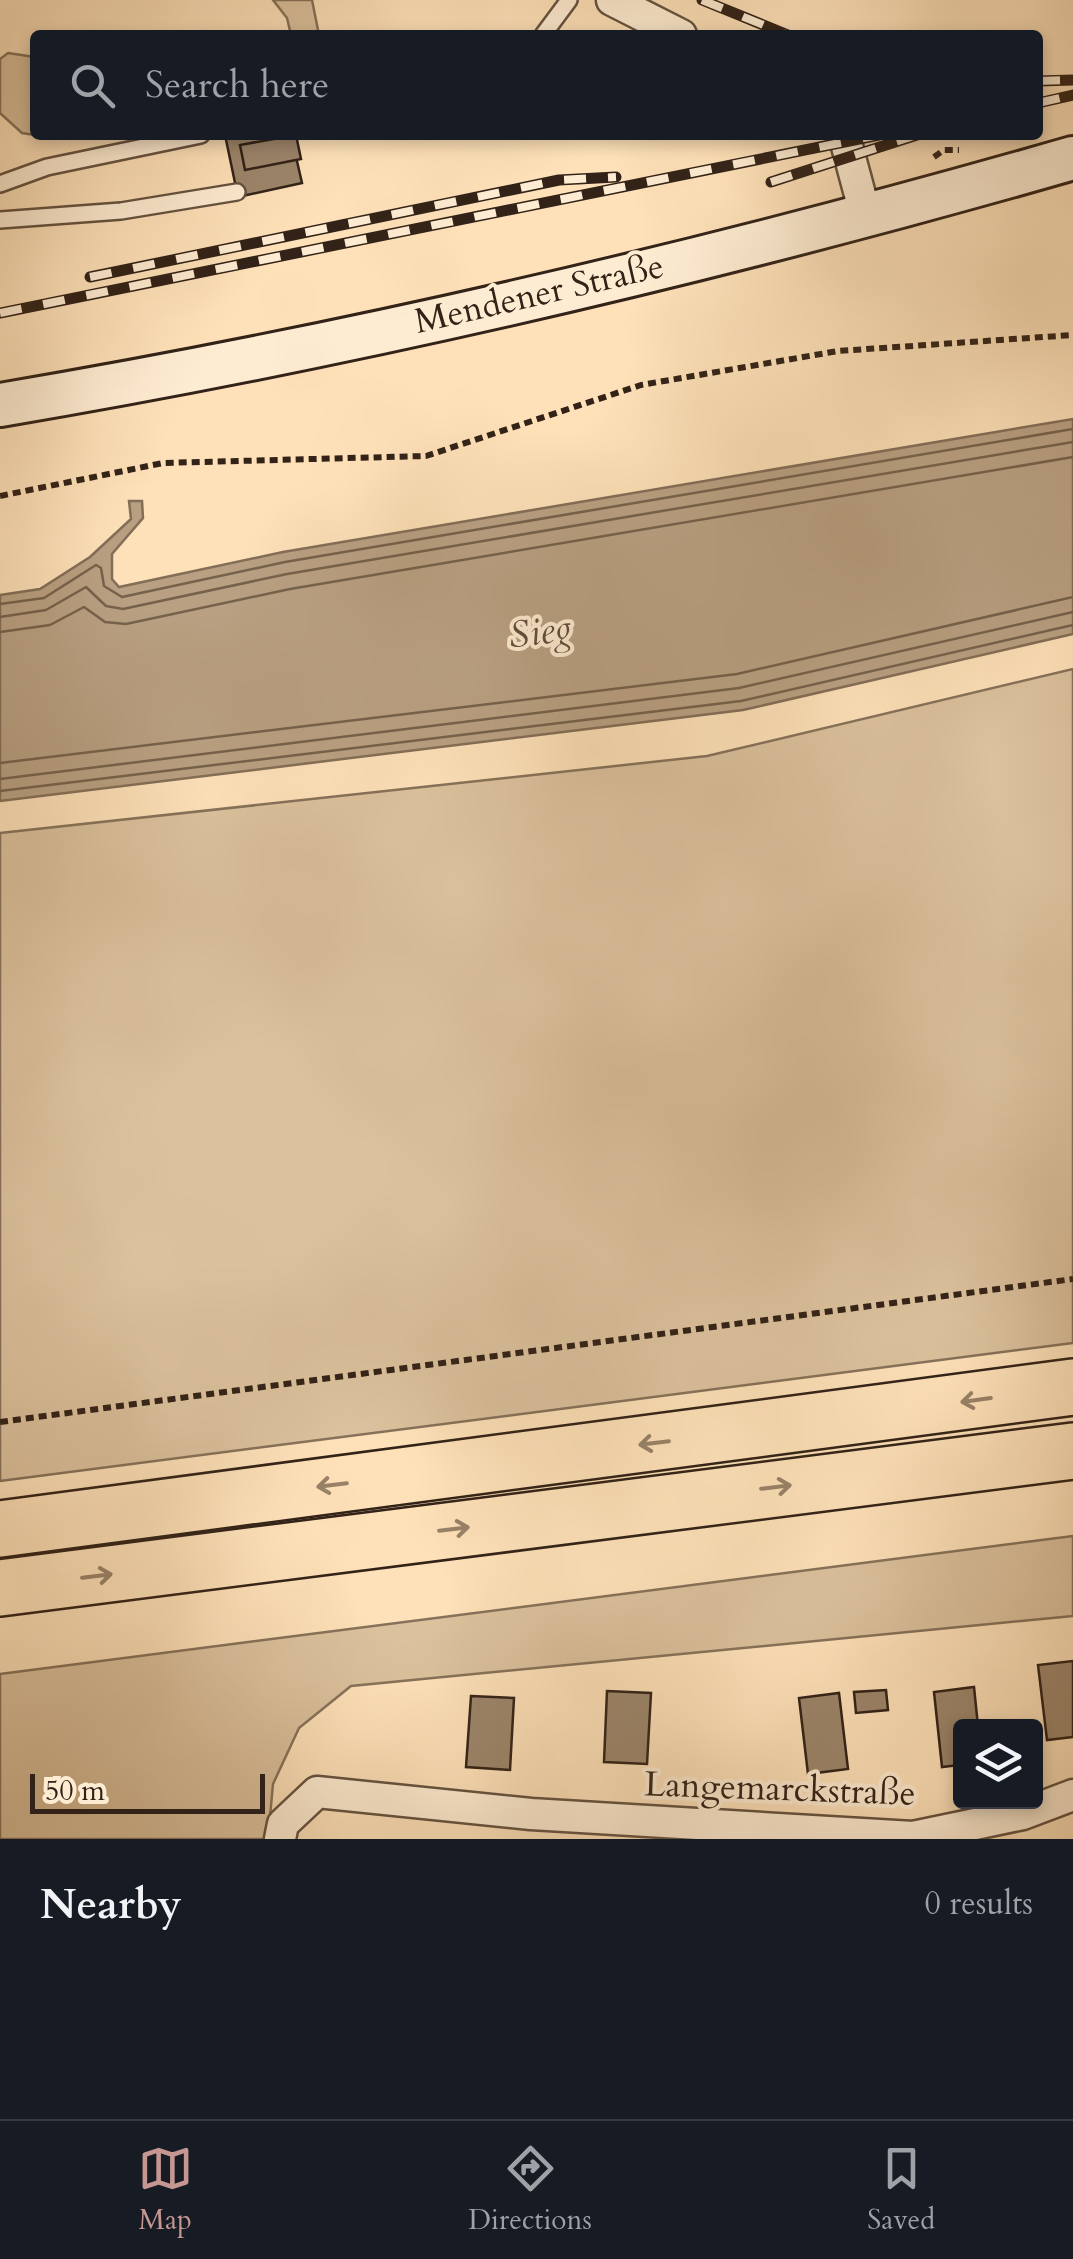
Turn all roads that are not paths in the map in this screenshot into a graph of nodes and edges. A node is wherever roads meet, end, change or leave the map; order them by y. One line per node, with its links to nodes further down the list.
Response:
1 (569, 0): 3 (lane)
2 (612, 0): 4 (street)
3 (547, 30)
4 (671, 30)
5 (177, 140): 8 (lane)
6 (845, 140): 10 (street)
7 (1073, 158): 10 (street, Mendener Straße)
8 (0, 184)
9 (237, 192): 11 (lane)
10 (866, 217): 12 (street, Mendener Straße)
11 (0, 220)
12 (0, 405)
13 (1073, 1387): 15 (highway, one-way to 15)
14 (1073, 1451): 16 (highway, one-way to 14)
15 (0, 1528)
16 (0, 1588)
17 (1073, 1795): 19 (street, Langemarckstraße)
18 (528, 1827): 19 (street, Langemarckstraße); 20 (street, Langemarckstraße)
19 (1021, 1827)
20 (280, 1839)

